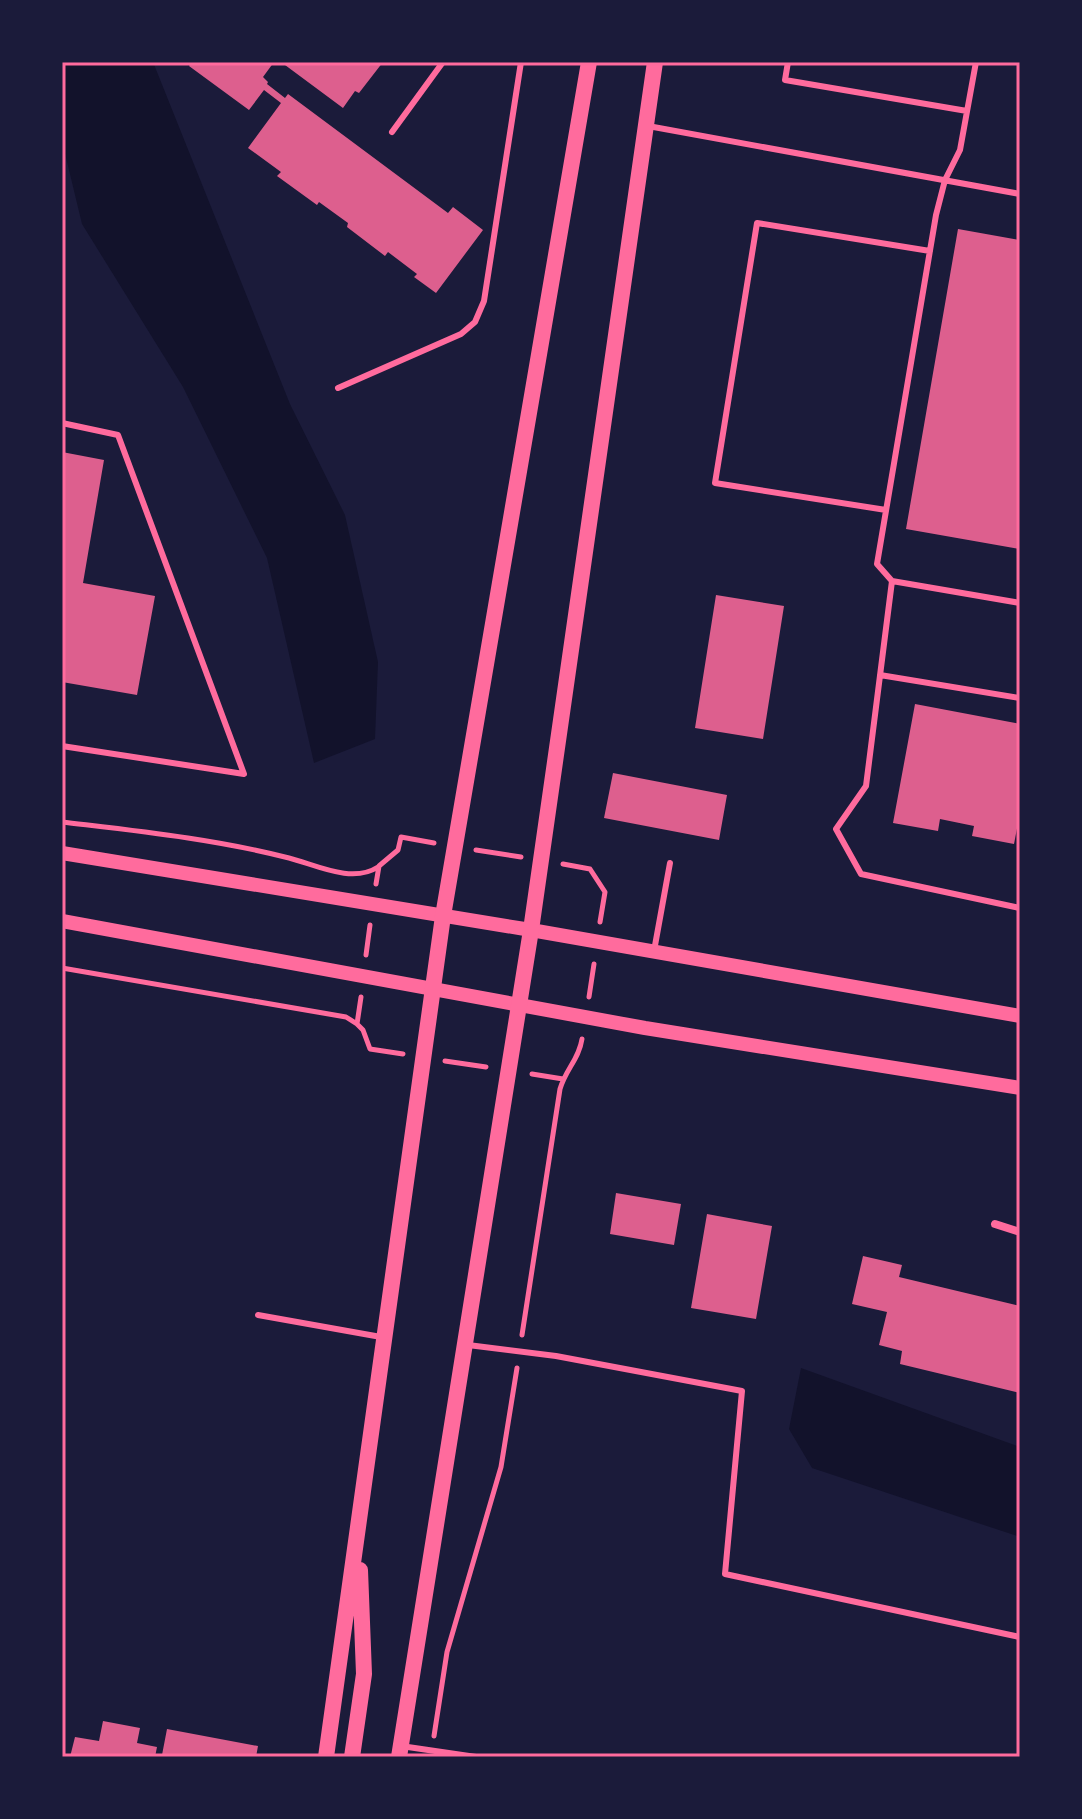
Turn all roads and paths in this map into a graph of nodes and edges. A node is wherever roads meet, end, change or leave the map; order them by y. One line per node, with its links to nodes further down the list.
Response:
1 (443, 62): 9 (lane)
2 (521, 62): 13 (lane)
3 (589, 62): 22 (main road)
4 (655, 62): 8 (main road)
5 (788, 62): 7 (lane)
6 (976, 62): 7 (lane)
7 (967, 111): 10 (lane)
8 (644, 126): 10 (lane); 24 (main road)
9 (392, 132)
10 (945, 180): 11 (lane); 12 (lane)
11 (1020, 194)
12 (930, 251): 15 (lane); 15 (lane)
13 (338, 388)
14 (62, 423): 20 (lane)
15 (886, 510): 16 (lane)
16 (892, 581): 17 (lane); 18 (lane)
17 (1020, 603)
18 (880, 675): 19 (lane); 28 (lane)
19 (1020, 698)
20 (62, 746)
21 (62, 822): 26 (path)
22 (455, 846): 24 (path); 26 (path); 29 (main road)
23 (62, 853): 27 (street)
24 (541, 861): 31 (main road); 32 (path)
25 (670, 863): 33 (lane)
26 (379, 866): 27 (path)
27 (373, 904): 29 (street); 35 (path)
28 (1020, 908)
29 (443, 916): 31 (street); 36 (main road)
30 (62, 921): 35 (street)
31 (531, 930): 32 (street); 37 (main road)
32 (597, 941): 33 (street); 39 (path)
33 (654, 951): 38 (street)
34 (62, 968): 40 (path)
35 (364, 975): 36 (street); 40 (path)
36 (434, 987): 37 (street); 41 (main road)
37 (520, 1004): 39 (street); 42 (main road)
38 (1020, 1016)
39 (586, 1017): 43 (path); 44 (street)
40 (357, 1024): 41 (path)
41 (424, 1057): 42 (path); 48 (main road)
42 (509, 1071): 43 (path); 49 (main road)
43 (563, 1079): 50 (path)
44 (1020, 1088)
45 (995, 1224): 46 (street)
46 (1020, 1232)
47 (258, 1315): 48 (lane)
48 (384, 1338): 51 (main road)
49 (465, 1345): 50 (lane); 54 (main road)
50 (519, 1351): 52 (lane); 53 (path)
51 (358, 1528): 55 (main road); 56 (main road)
52 (1020, 1637)
53 (432, 1750): 54 (lane); 57 (lane)
54 (400, 1751)
55 (326, 1757)
56 (352, 1757)
57 (476, 1757)

